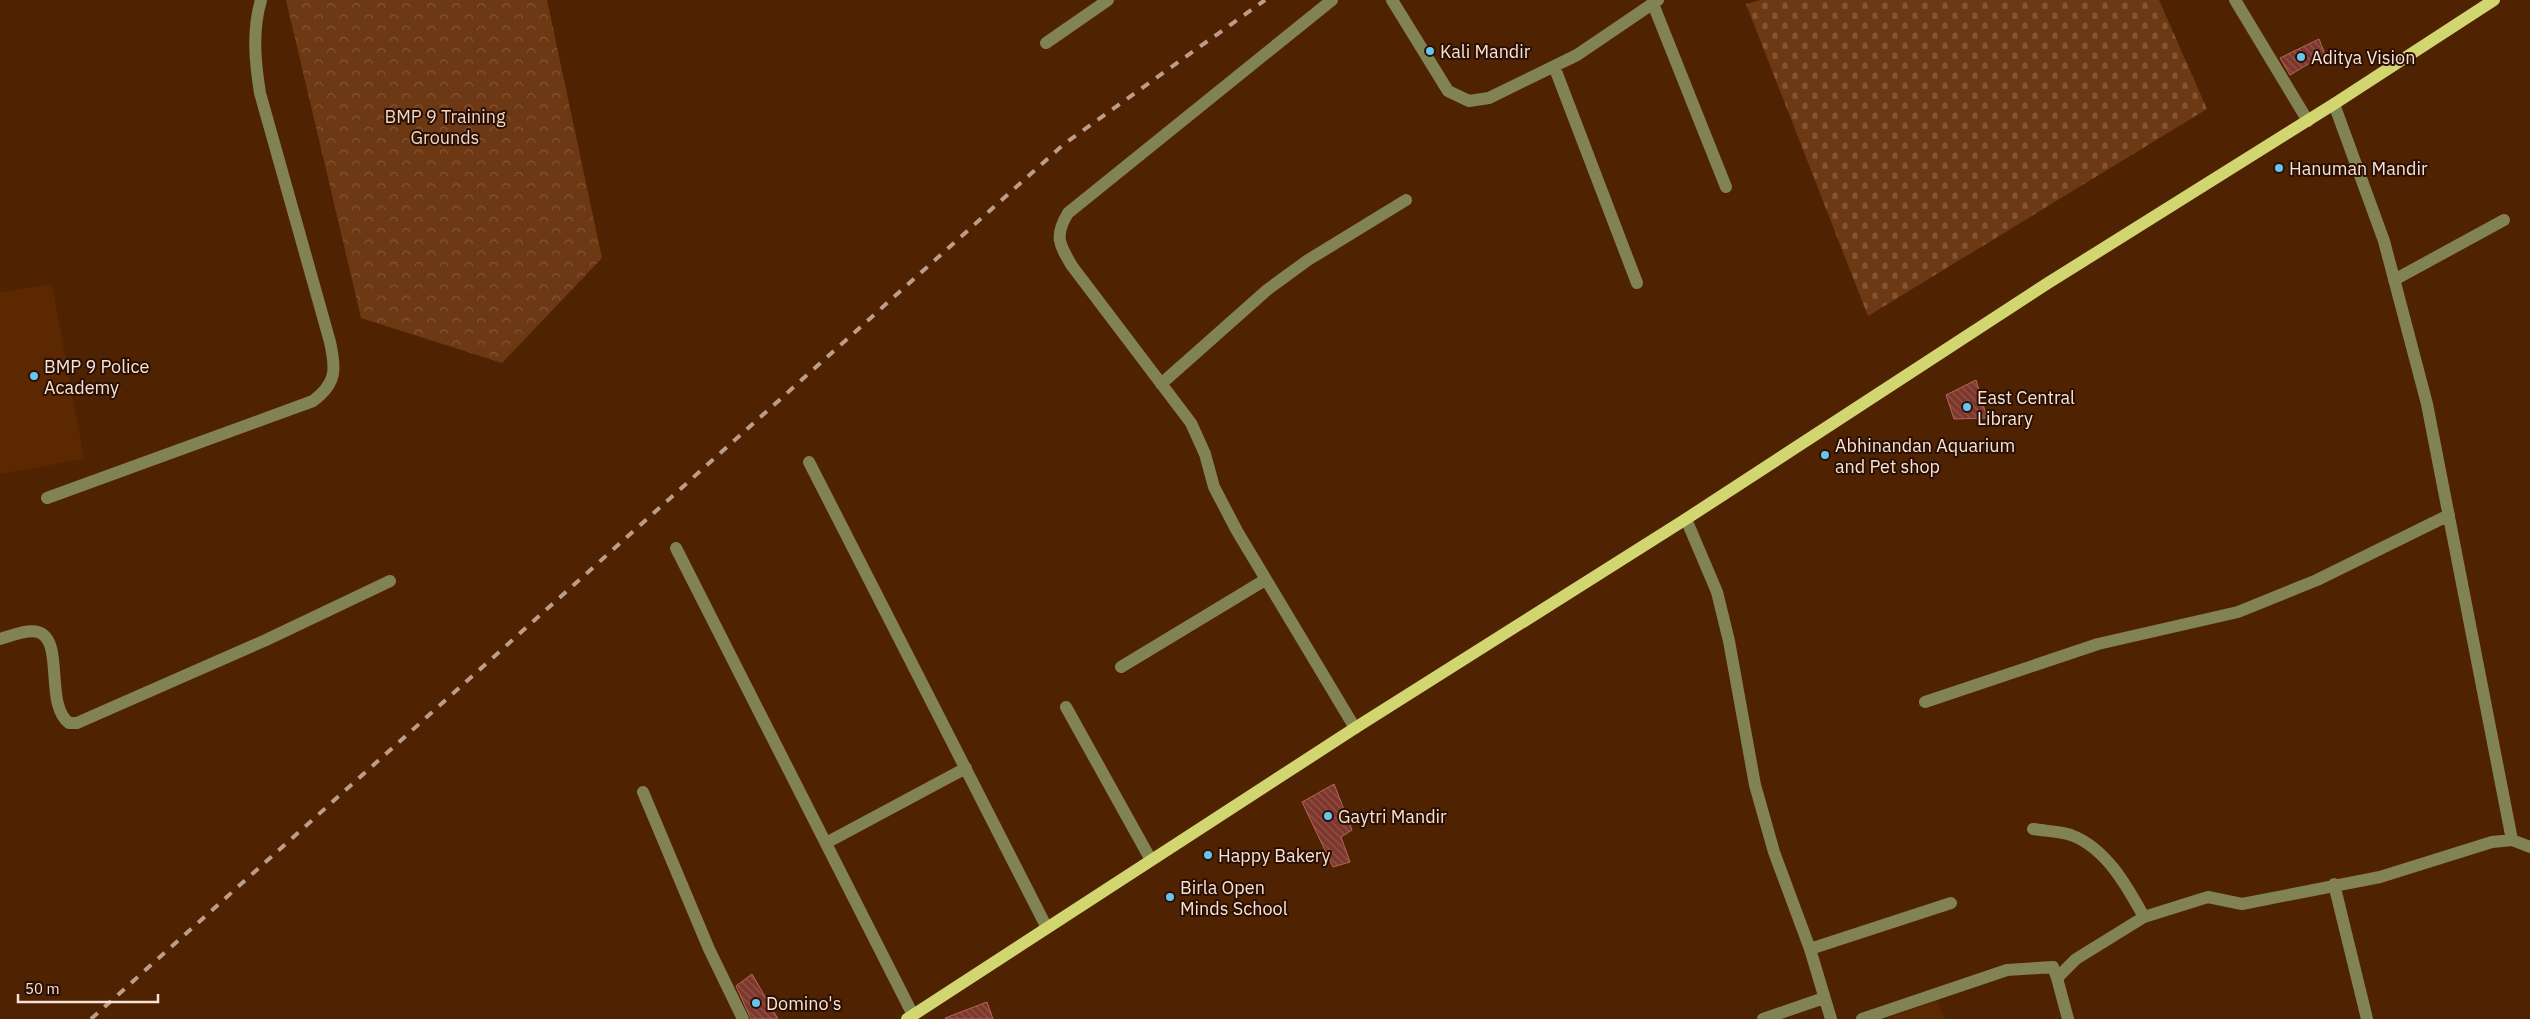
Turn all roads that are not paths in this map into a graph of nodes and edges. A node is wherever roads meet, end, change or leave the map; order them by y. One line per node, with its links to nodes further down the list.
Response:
1 (261, 0): 19 (street)
2 (1108, 0): 8 (street)
3 (1332, 0): 17 (street)
4 (1392, 0): 9 (street)
5 (2235, 0): 11 (street)
6 (2494, 0): 10 (main road)
7 (1655, 2): 9 (street); 12 (street)
8 (1046, 42)
9 (1554, 66): 16 (street)
10 (2334, 104): 11 (main road); 15 (street)
11 (2308, 121): 21 (main road)
12 (1726, 187)
13 (1406, 200): 17 (street)
14 (2504, 220): 15 (street)
15 (2394, 280): 20 (street)
16 (1638, 283)
17 (1161, 384): 23 (street)
18 (809, 462): 30 (street)
19 (47, 498)
20 (2449, 515): 27 (street); 33 (street)
21 (1686, 519): 29 (main road); 41 (street)
22 (676, 548): 34 (street)
23 (1265, 580): 26 (street); 29 (street)
24 (390, 582): 25 (street)
25 (0, 639)
26 (1121, 667)
27 (1925, 702)
28 (1066, 707): 36 (street)
29 (1355, 728): 36 (main road)
30 (966, 768): 34 (street); 40 (street)
31 (643, 792): 45 (street)
32 (2033, 829): 39 (street)
33 (2512, 840): 35 (street); 37 (street)
34 (826, 843): 44 (street)
35 (2530, 848)
36 (1151, 860): 40 (main road)
37 (2334, 884): 39 (street); 50 (street)
38 (1951, 903): 41 (street)
39 (2144, 917): 42 (street)
40 (1047, 928): 44 (main road)
41 (1810, 949): 43 (street)
42 (2058, 978): 48 (street); 49 (street)
43 (1824, 998): 46 (street); 47 (street)
44 (910, 1017)
45 (743, 1019)
46 (1762, 1019)
47 (1831, 1019)
48 (1862, 1019)
49 (2068, 1019)
50 (2367, 1019)

